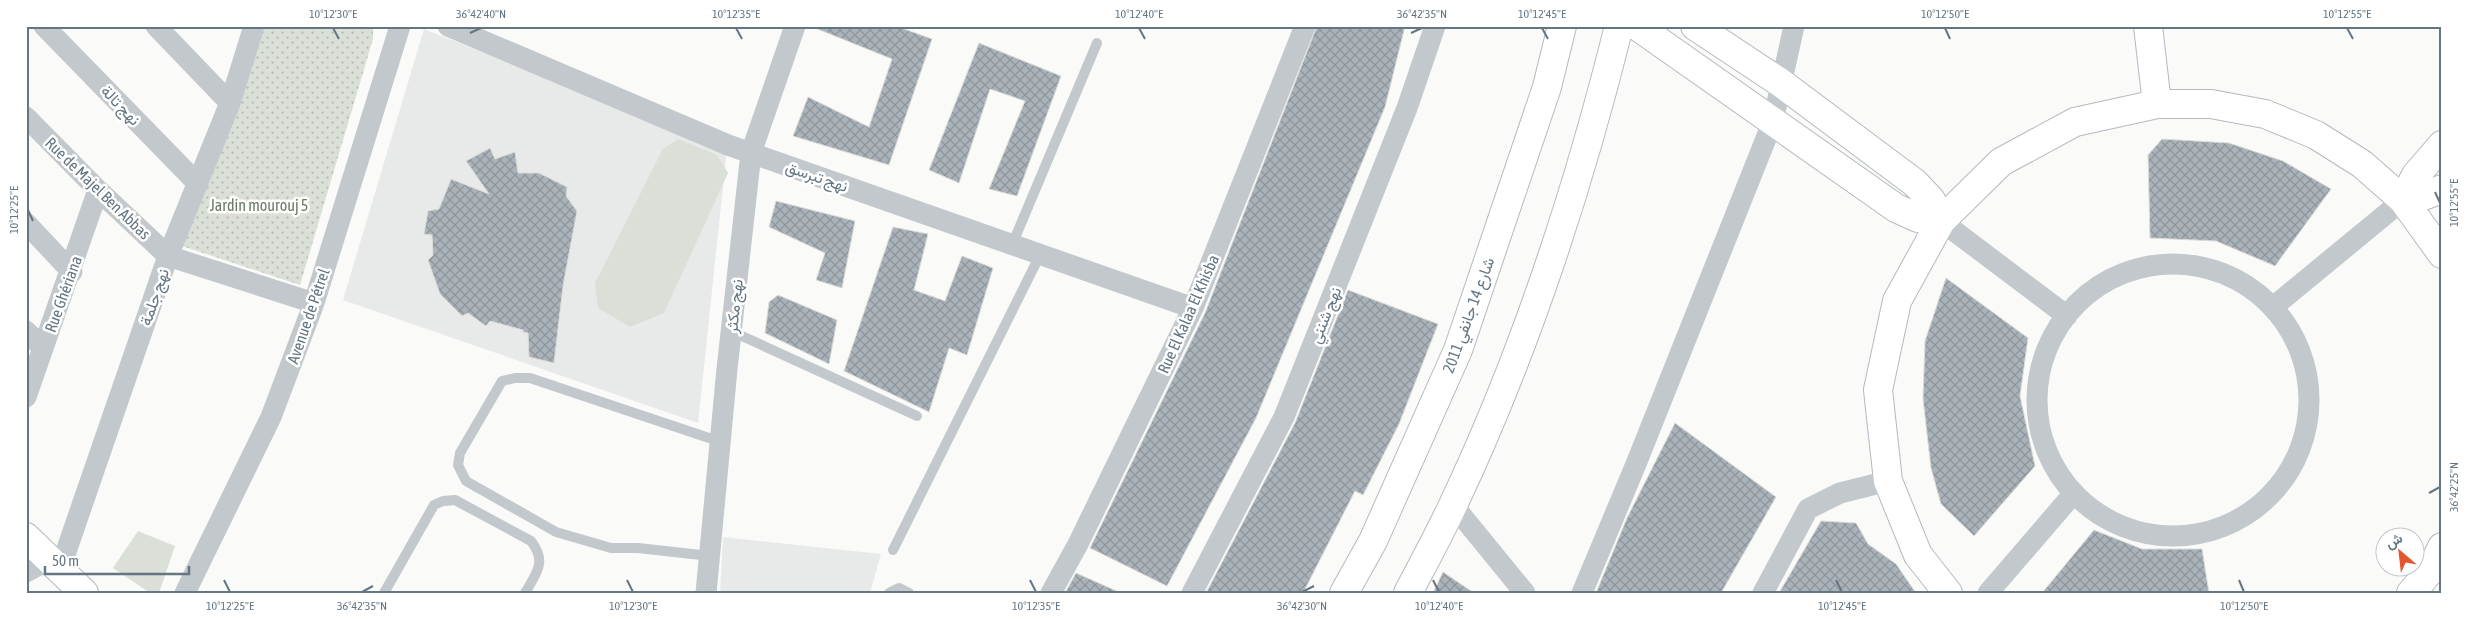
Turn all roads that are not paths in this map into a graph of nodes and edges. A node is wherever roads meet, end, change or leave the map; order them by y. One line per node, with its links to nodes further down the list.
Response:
1 (44, 26): 23 (street, نهج تالة)
2 (156, 26): 17 (street)
3 (254, 26): 17 (street, نهج جلمة)
4 (400, 26): 34 (street, Avenue de Pétrel)
5 (448, 26): 22 (street, نهج تبرسق)
6 (796, 26): 22 (street, نهج مكثر)
7 (1305, 26): 36 (street, Rue El Kalaa El Khisba)
8 (1434, 26): 60 (street, نهج شنني)
9 (1562, 26): 61 (street, شارع 14 جانفي 2011)
10 (1619, 26): 46 (street)
11 (1637, 26): 20 (street)
12 (1695, 26): 16 (street)
13 (1794, 26): 16 (street)
14 (2148, 26): 18 (street)
15 (1097, 43): 29 (lane)
16 (1780, 83): 20 (street); 27 (street)
17 (230, 103): 23 (street, نهج جلمة)
18 (2156, 104): 26 (street); 27 (street)
19 (26, 117): 25 (street, Rue de Majel Ben Abbas)
20 (1773, 122): 27 (street); 64 (street)
21 (2442, 145): 26 (street)
22 (751, 153): 29 (street, نهج تبرسق); 39 (street, نهج مكثر)
23 (198, 184): 32 (street, نهج جلمة)
24 (2442, 189): 26 (street)
25 (98, 190): 32 (street, Rue de Majel Ben Abbas); 33 (street, Rue Ghériana)
26 (2403, 200): 30 (street); 35 (street)
27 (1941, 221): 37 (street); 44 (street)
28 (26, 223): 33 (street)
29 (1012, 244): 31 (street, نهج تبرسق)
30 (2442, 254)
31 (1040, 255): 36 (street, نهج تبرسق); 49 (lane)
32 (168, 256): 34 (street, Rue de Majel Ben Abbas); 51 (street, نهج جلمة)
33 (72, 272): 40 (street, Rue Ghériana)
34 (314, 303): 53 (street, Avenue de Pétrel)
35 (2273, 307): 37 (street); 45 (street)
36 (1194, 308): 59 (street, Rue El Kalaa El Khisba)
37 (2067, 316): 45 (street)
38 (26, 331): 40 (street)
39 (732, 332): 42 (lane); 43 (street, نهج مكثر)
40 (43, 348): 41 (street, Rue Ghériana)
41 (26, 397)
42 (917, 416)
43 (721, 442): 50 (street, نهج مكثر); 50 (lane)
44 (1888, 481): 65 (street); 66 (street)
45 (2074, 494): 67 (street)
46 (1453, 505): 62 (street); 63 (street)
47 (26, 538): 51 (street)
48 (2442, 547): 68 (street)
49 (893, 550)
50 (710, 556): 56 (street, نهج مكثر)
51 (45, 567): 52 (street)
52 (84, 593)
53 (185, 593)
54 (384, 593): 55 (lane)
55 (525, 593)
56 (706, 593)
57 (889, 593): 58 (lane)
58 (909, 593)
59 (1052, 593)
60 (1192, 593)
61 (1344, 593)
62 (1408, 593)
63 (1525, 593)
64 (1582, 593)
65 (1763, 593)
66 (1948, 593)
67 (1988, 593)
68 (2410, 593)

